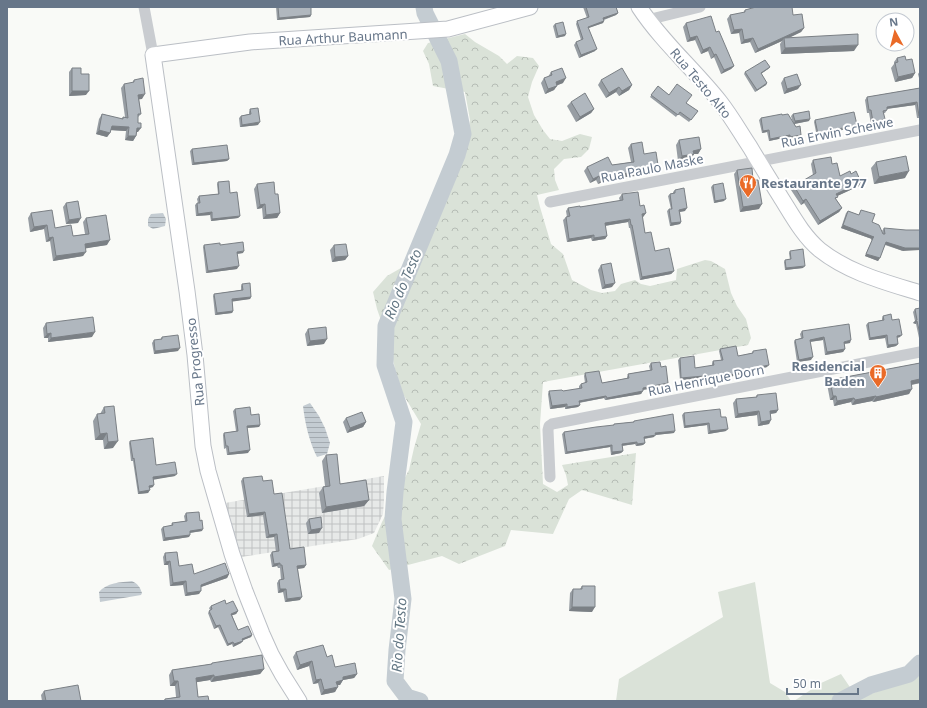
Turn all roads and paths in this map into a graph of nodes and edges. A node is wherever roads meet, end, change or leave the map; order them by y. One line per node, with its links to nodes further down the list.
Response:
1 (144, 7): 5 (street, Rua Progresso)
2 (530, 7): 5 (street, Rua Arthur Baumann)
3 (700, 7): 4 (street)
4 (643, 13): 7 (street, Rua Testo Alto)
5 (153, 55): 12 (street, Rua Progresso)
6 (920, 130): 7 (street, Rua Erwin Scheiwe)
7 (759, 162): 8 (street, Rua Paulo Maske); 9 (street, Rua Testo Alto)
8 (550, 202)
9 (920, 293)
10 (920, 352): 11 (street, Rua Henrique Dorn)
11 (550, 477)
12 (299, 701)

